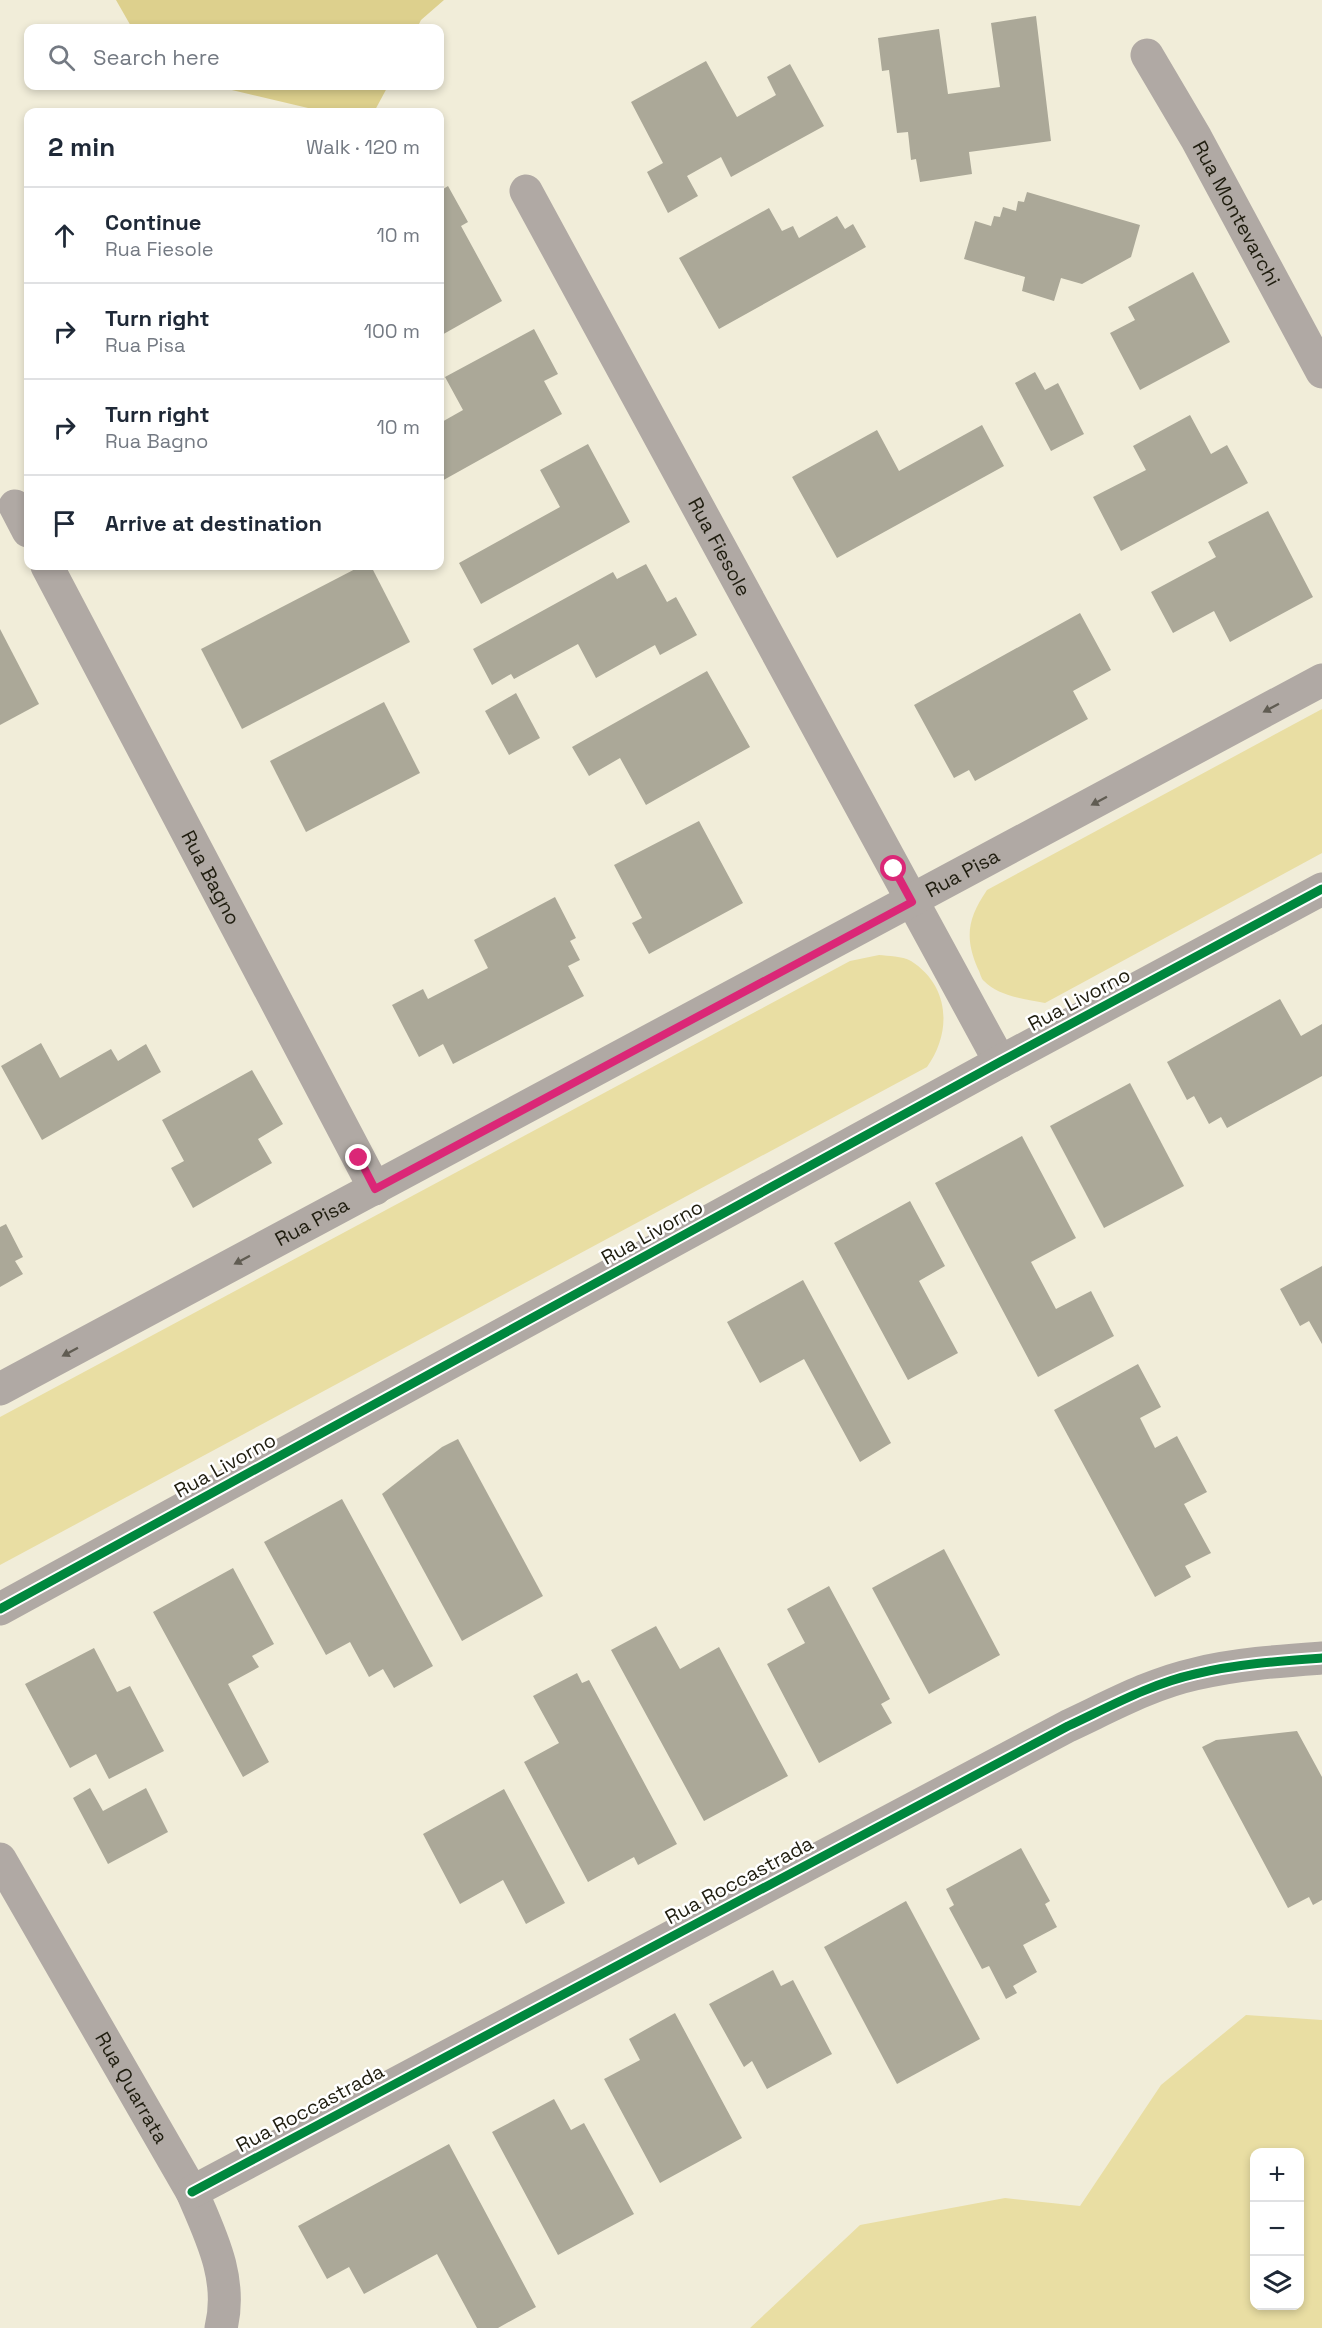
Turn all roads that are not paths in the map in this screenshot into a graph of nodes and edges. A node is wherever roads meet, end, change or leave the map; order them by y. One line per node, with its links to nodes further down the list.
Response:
1 (1147, 55): 3 (street, Rua Montevarchi)
2 (526, 191): 7 (street, Rua Fiesole)
3 (1322, 372)
4 (49, 570): 9 (street, Rua Bagno)
5 (1322, 680): 7 (street, Rua Pisa, one-way to 7)
6 (1322, 889): 8 (street, Rua Livorno)
7 (912, 902): 8 (street, Rua Fiesole); 9 (street, Rua Pisa)
8 (1000, 1062): 11 (street, Rua Livorno)
9 (375, 1189): 10 (street, Rua Pisa, one-way to 10)
10 (0, 1389)
11 (0, 1609)
12 (1322, 1658): 14 (street, Rua Roccastrada)
13 (0, 1859): 14 (street, Rua Quarrata)
14 (192, 2192): 15 (street, Rua Quarrata)
15 (221, 2328)

